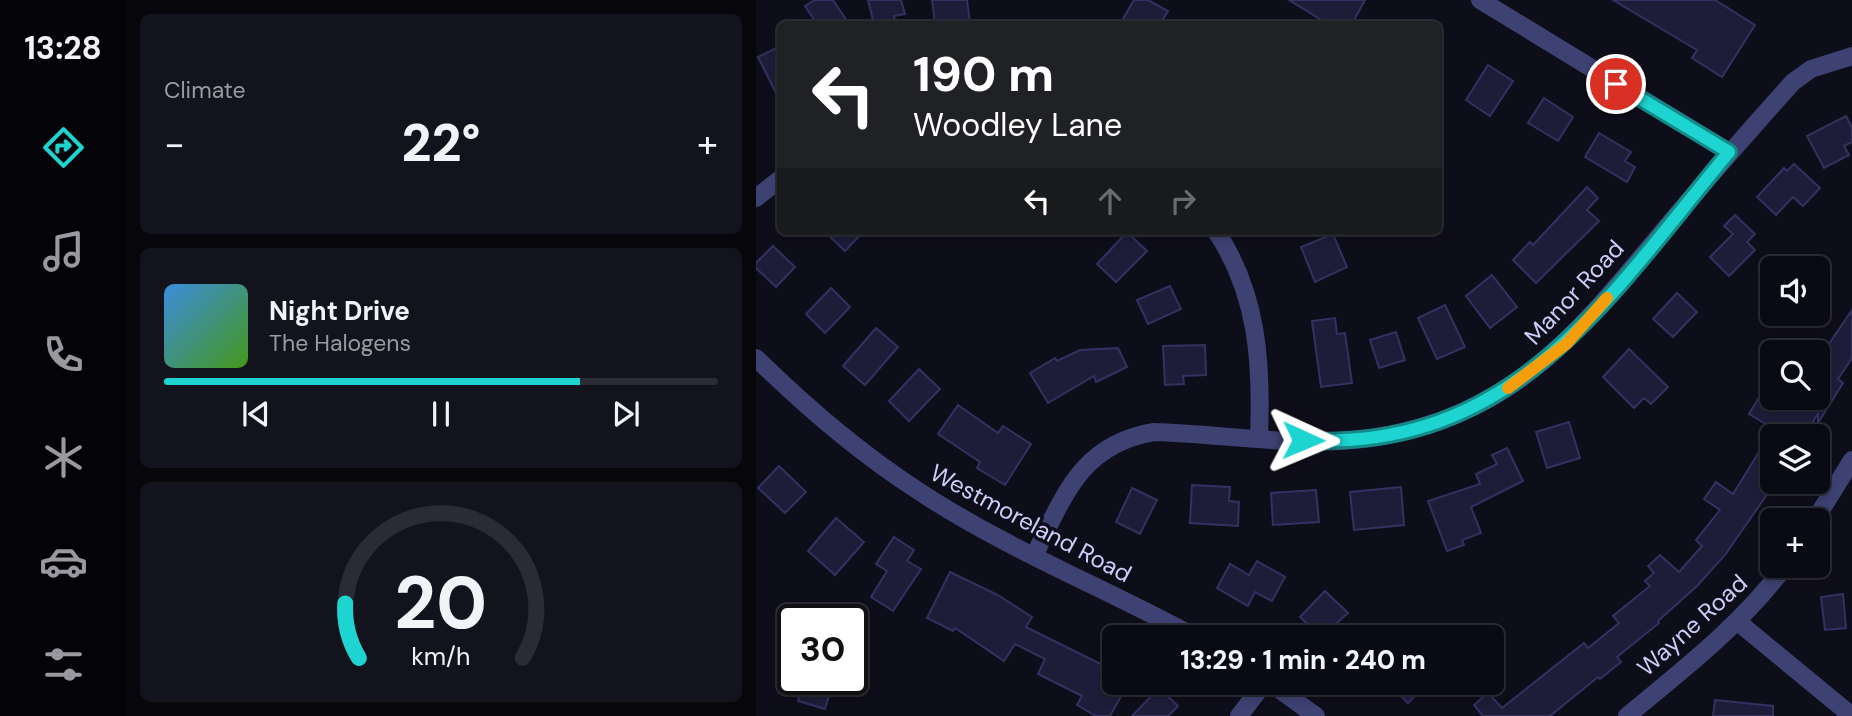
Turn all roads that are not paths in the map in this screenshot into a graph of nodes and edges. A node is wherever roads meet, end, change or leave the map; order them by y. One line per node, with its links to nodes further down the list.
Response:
1 (1480, 0): 3 (street)
2 (1852, 56): 3 (street, Manor Road)
3 (1729, 152): 8 (street, Manor Road)
4 (777, 181): 5 (street)
5 (756, 198)
6 (1218, 235): 8 (street)
7 (756, 359): 11 (street, Westmoreland Road)
8 (1259, 437): 11 (street, Manor Road)
9 (1852, 460): 10 (street)
10 (1822, 508)
11 (1034, 556): 14 (street, Westmoreland Road)
12 (1775, 578): 13 (street, Wayne Road)
13 (1738, 622): 19 (street, Wayne Road); 20 (street)
14 (1171, 625)
15 (1256, 695): 17 (street)
16 (1286, 695): 18 (street)
17 (1239, 716)
18 (1316, 716)
19 (1627, 716)
20 (1852, 716)

